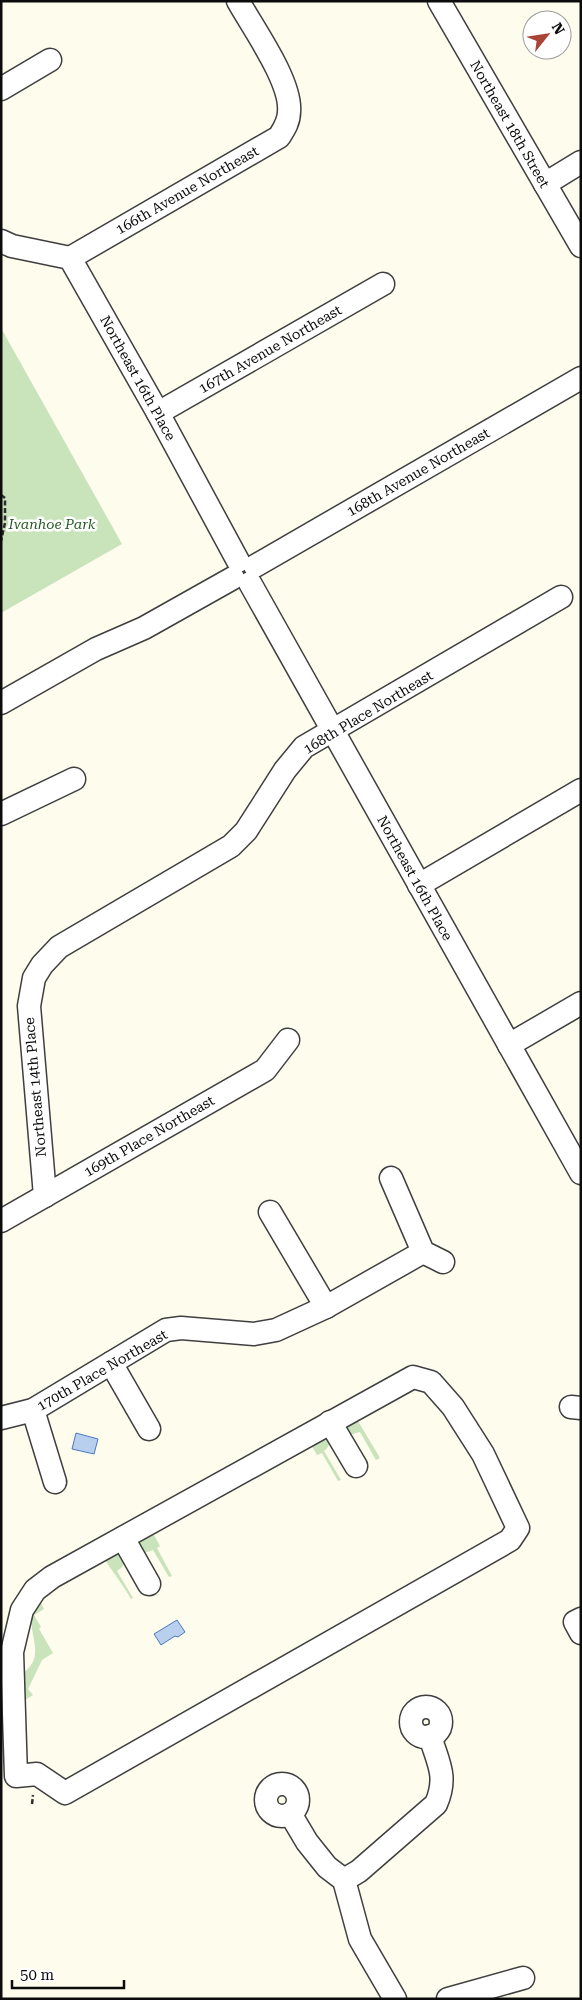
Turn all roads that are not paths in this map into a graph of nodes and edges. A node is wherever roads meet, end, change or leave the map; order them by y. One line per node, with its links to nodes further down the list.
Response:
1 (238, 1): 9 (street, 166th Avenue Northeast)
2 (439, 1): 6 (street, Northeast 18th Street)
3 (50, 60): 4 (street)
4 (1, 89)
5 (581, 162): 6 (street)
6 (545, 184): 8 (street, Northeast 18th Street)
7 (1, 242): 9 (street)
8 (581, 246)
9 (70, 258): 12 (street, Northeast 16th Place)
10 (383, 284): 12 (street, 167th Avenue Northeast)
11 (581, 378): 13 (street, 168th Avenue Northeast)
12 (158, 413): 13 (street, Northeast 16th Place)
13 (244, 572): 15 (street, 168th Avenue Northeast); 16 (street, Northeast 16th Place)
14 (561, 597): 16 (street, 168th Place Northeast)
15 (1, 703)
16 (333, 731): 20 (street, Northeast 16th Place); 21 (street, 168th Place Northeast)
17 (74, 780): 19 (street)
18 (581, 790): 20 (street)
19 (1, 814)
20 (419, 885): 24 (street, Northeast 16th Place)
21 (34, 978): 27 (street, Northeast 14th Place)
22 (581, 1003): 24 (street)
23 (288, 1040): 27 (street, 169th Place Northeast)
24 (509, 1045): 25 (street, Northeast 16th Place)
25 (581, 1173)
26 (391, 1178): 30 (street)
27 (45, 1196): 29 (street, 169th Place Northeast)
28 (270, 1212): 32 (street)
29 (1, 1221)
30 (423, 1252): 31 (street); 32 (street, 170th Place Northeast)
31 (443, 1262)
32 (326, 1306): 33 (street, 170th Place Northeast)
33 (111, 1363): 34 (street, 170th Place Northeast); 37 (street)
34 (33, 1410): 35 (street, 170th Place Northeast); 39 (street)
35 (1, 1418)
36 (330, 1422): 38 (street); 40 (street); 44 (street)
37 (149, 1429)
38 (356, 1466)
39 (54, 1482)
40 (123, 1538): 41 (street); 42 (street)
41 (149, 1584)
42 (7, 1651): 44 (street)
43 (430, 1736): 46 (street)
44 (9, 1780)
45 (291, 1815): 46 (street)
46 (344, 1880): 48 (street)
47 (523, 1978): 49 (street)
48 (394, 1999)
49 (448, 1999)

